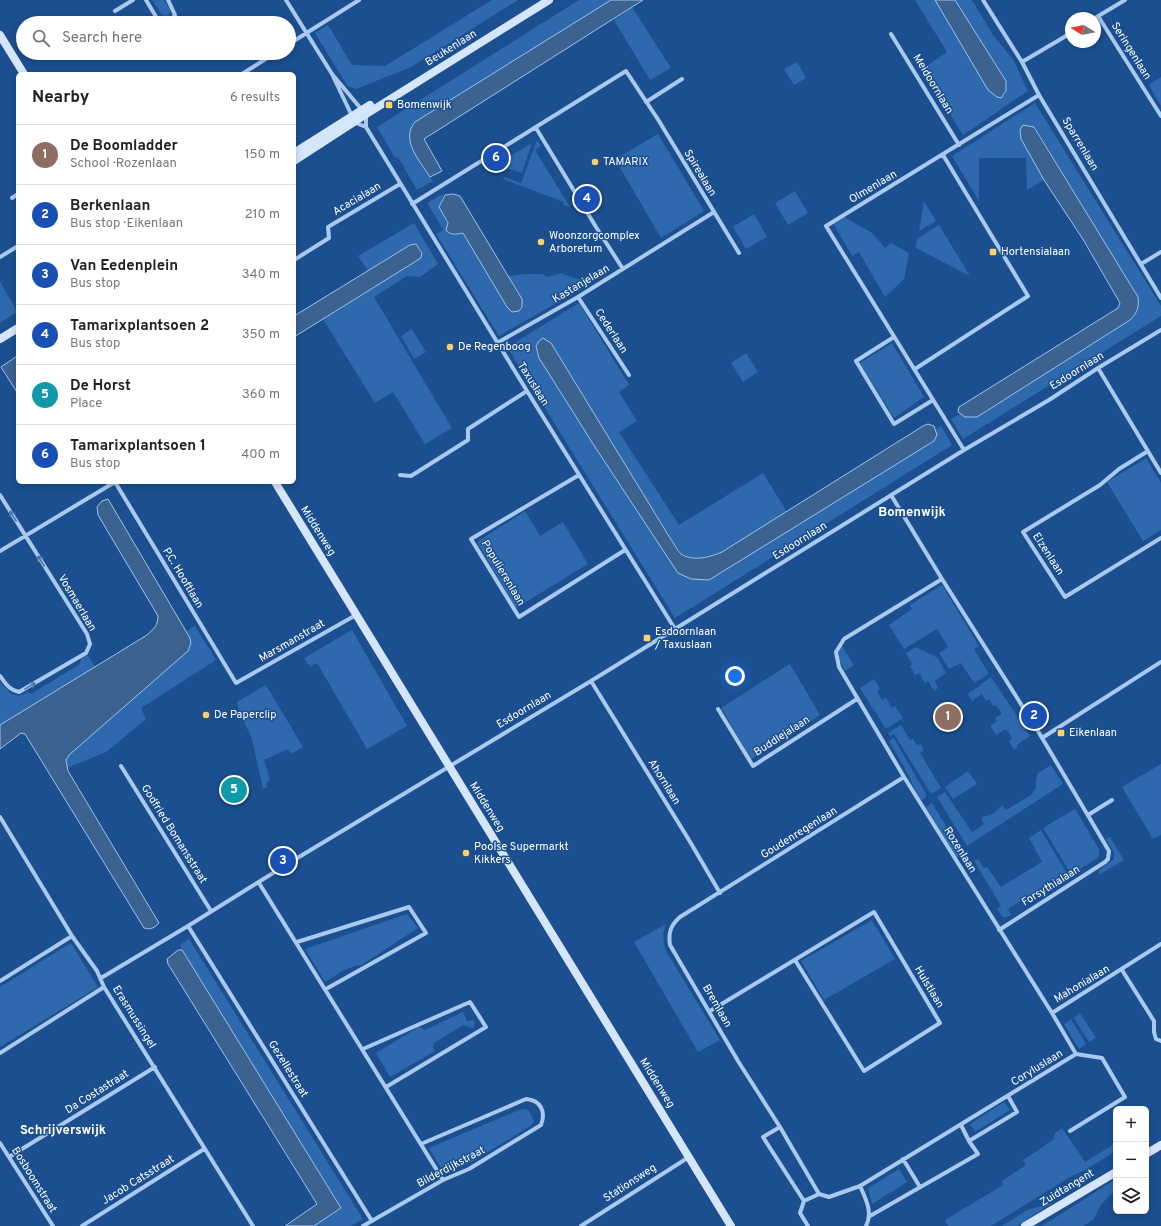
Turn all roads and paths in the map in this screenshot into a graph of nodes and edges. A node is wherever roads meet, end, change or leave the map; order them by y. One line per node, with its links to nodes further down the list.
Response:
1 (133, 0): 10 (street)
2 (146, 0): 12 (street)
3 (168, 0): 13 (street)
4 (286, 0): 15 (street)
5 (359, 0): 15 (street)
6 (539, 0): 28 (street, Beukenlaan)
7 (549, 0): 28 (street, Beukenlaan)
8 (983, 0): 21 (street, Sparrenlaan)
9 (1125, 0): 11 (street, Seringenlaan)
10 (115, 10)
11 (1101, 15)
12 (156, 16)
13 (174, 16)
14 (1101, 23): 29 (street, Seringenlaan)
15 (307, 33): 19 (street); 24 (street)
16 (891, 34): 33 (street, Meidoornlaan)
17 (0, 35): 22 (street)
18 (1065, 37): 21 (street)
19 (296, 40)
20 (264, 60): 23 (street)
21 (1022, 62): 26 (street, Sparrenlaan)
22 (23, 72)
23 (245, 72)
24 (332, 74): 28 (street); 30 (street)
25 (682, 79): 27 (street)
26 (1039, 95): 33 (street, Olmenlaan); 47 (street, Sparrenlaan)
27 (646, 102): 32 (street, Spirealaan); 41 (street, Spirealaan)
28 (364, 112): 30 (street, Beukenlaan); 31 (street, Taxuslaan)
29 (1161, 116)
30 (353, 119): 31 (street); 34 (street, Beukenlaan); 36 (street, Beukenlaan)
31 (366, 127): 37 (street, Taxuslaan)
32 (536, 128): 40 (street); 48 (street)
33 (959, 145): 35 (street, Olmenlaan)
34 (296, 152)
35 (943, 155): 53 (street, Olmenlaan); 57 (street)
36 (296, 160)
37 (400, 184): 40 (street, Taxuslaan); 46 (street, Acacialaan)
38 (16, 195): 39 (street)
39 (12, 198)
40 (412, 204): 55 (street, Taxuslaan)
41 (714, 212): 44 (street, Spirealaan); 48 (street, Kastanjelaan)
42 (16, 247): 45 (street)
43 (1161, 252): 47 (street)
44 (739, 253)
45 (0, 257)
46 (296, 259)
47 (1141, 264): 50 (street, Sparrenlaan)
48 (623, 269): 49 (street, Kastanjelaan)
49 (578, 297): 55 (street, Kastanjelaan); 58 (street, Cederlaan)
50 (1161, 298)
51 (16, 329): 54 (street)
52 (1161, 330): 56 (street, Esdoornlaan)
53 (894, 337): 57 (street, Olmenlaan); 60 (street)
54 (0, 339)
55 (497, 343): 59 (street, Taxuslaan)
56 (1098, 368): 61 (street, Esdoornlaan); 62 (street)
57 (915, 369): 60 (street, Olmenlaan)
58 (629, 375)
59 (527, 391): 64 (street); 65 (street, Taxuslaan)
60 (933, 400): 61 (street, Olmenlaan)
61 (964, 450): 70 (street, Esdoornlaan)
62 (1148, 451): 63 (street); 72 (street, Elzenlaan)
63 (1161, 473)
64 (400, 475)
65 (579, 475): 73 (street, Taxuslaan); 73 (street, Populierenlaan)
66 (112, 484): 71 (street)
67 (116, 484): 81 (street, P.C. Hooftlaan)
68 (276, 484): 76 (street, Middenweg)
69 (0, 495): 71 (street, Vosmaerlaan, one-way to 69)
70 (891, 496): 75 (street); 77 (street, Esdoornlaan)
71 (25, 536): 74 (street); 79 (street, Vosmaerlaan, one-way to 71)
72 (1161, 538)
73 (625, 550): 77 (street, Taxuslaan)
74 (0, 551)
75 (942, 579): 82 (street, Rozenlaan); 84 (street)
76 (356, 614): 81 (street, Marsmanstraat); 86 (street, Middenweg)
77 (674, 629): 80 (street, Esdoornlaan)
78 (1161, 662): 84 (street)
79 (0, 676)
80 (591, 681): 86 (street, Esdoornlaan); 92 (street, Ahornlaan)
81 (236, 683)
82 (858, 699): 83 (street, Buddlejalaan); 87 (street, Rozenlaan)
83 (718, 709)
84 (1042, 738): 89 (street)
85 (121, 766): 94 (street, Godfried Bomansstraat)
86 (450, 767): 91 (street, Esdoornlaan); 125 (street, Middenweg)
87 (904, 778): 92 (street, Goudenregenlaan); 96 (street, Rozenlaan)
88 (1112, 800): 89 (street)
89 (1088, 815): 96 (street, Forsythialaan)
90 (0, 817): 97 (street, Erasmussingel)
91 (259, 883): 94 (street, Esdoornlaan); 98 (street)
92 (720, 893): 93 (street, Goudenregenlaan)
93 (704, 903): 106 (street, Bremlaan)
94 (211, 912): 95 (street, Esdoornlaan)
95 (188, 926): 102 (street, Esdoornlaan); 134 (street, Gezellestraat)
96 (999, 930): 107 (street, Rozenlaan)
97 (72, 936): 102 (street, Erasmussingel); 103 (street)
98 (297, 942): 105 (street); 105 (street)
99 (1161, 944): 101 (street, Mahonialaan)
100 (795, 960): 100 (street, Hulstlaan); 106 (street, Hulstlaan)
101 (1122, 970): 107 (street, Mahonialaan); 108 (street, Mahonialaan)
102 (101, 978): 104 (street, Erasmussingel)
103 (0, 981)
104 (104, 987): 110 (street); 112 (street, Erasmussingel)
105 (326, 989): 109 (street)
106 (710, 1011): 116 (street, Bremlaan)
107 (1052, 1013): 111 (street, Rozenlaan)
108 (1161, 1040)
109 (363, 1049): 113 (street); 113 (street)
110 (0, 1053)
111 (1076, 1054): 114 (street, Coryluslaan); 117 (street)
112 (154, 1067): 122 (street, Erasmussingel); 124 (street, Da Costastraat)
113 (386, 1087): 120 (street)
114 (1008, 1096): 115 (street, Coryluslaan); 118 (street, Coryluslaan)
115 (961, 1125): 118 (street); 126 (street, Coryluslaan)
116 (780, 1127): 131 (street, Bremlaan); 132 (street)
117 (1070, 1131)
118 (969, 1141): 130 (street)
119 (0, 1143): 124 (street, Bosboomstraat)
120 (421, 1144): 128 (street); 128 (street, Bilderdijkstraat)
121 (1161, 1145): 123 (street)
122 (204, 1149): 137 (street, Jacob Catsstraat); 138 (street, Erasmussingel)
123 (1149, 1152)
124 (9, 1157): 136 (street, Bosboomstraat)
125 (689, 1157): 140 (street, Stationsweg); 141 (street, Middenweg)
126 (903, 1159): 129 (street, Coryluslaan); 130 (street)
127 (1113, 1174): 135 (street, Zuidtangent)
128 (443, 1180): 134 (street, Bilderdijkstraat)
129 (860, 1186): 131 (street); 133 (street)
130 (920, 1187): 133 (street)
131 (820, 1194): 132 (street)
132 (804, 1202): 142 (street)
133 (870, 1216): 143 (street)
134 (372, 1221): 139 (street, Bilderdijkstraat)
135 (1027, 1225)
136 (53, 1226)
137 (82, 1226)
138 (253, 1226)
139 (364, 1226)
140 (581, 1226)
141 (731, 1226)
142 (808, 1226)
143 (866, 1226)

